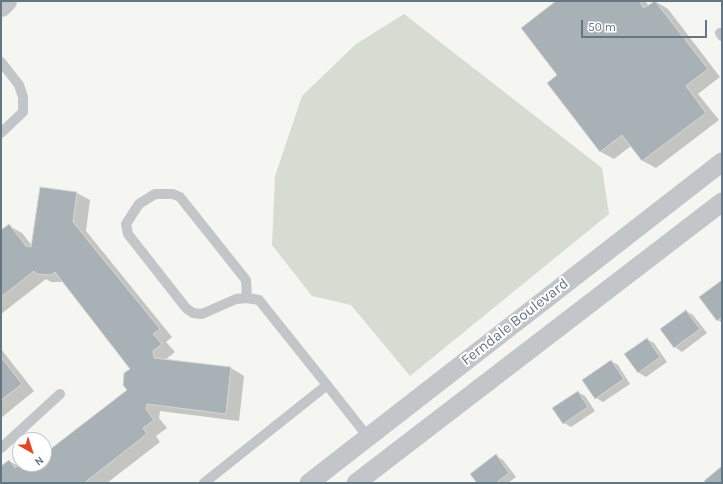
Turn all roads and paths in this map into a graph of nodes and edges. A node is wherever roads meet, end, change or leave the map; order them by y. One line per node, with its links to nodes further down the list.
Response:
1 (6, 1): 2 (street)
2 (1, 6)
3 (1, 62): 4 (lane)
4 (1, 133)
5 (722, 162): 10 (street, Ferndale Boulevard)
6 (722, 202): 14 (street, Ferndale Boulevard)
7 (247, 298): 7 (lane); 8 (lane)
8 (327, 385): 10 (lane); 12 (lane)
9 (60, 394): 11 (lane)
10 (368, 437): 13 (street, Ferndale Boulevard)
11 (1, 448)
12 (204, 483)
13 (309, 483)
14 (356, 483)

